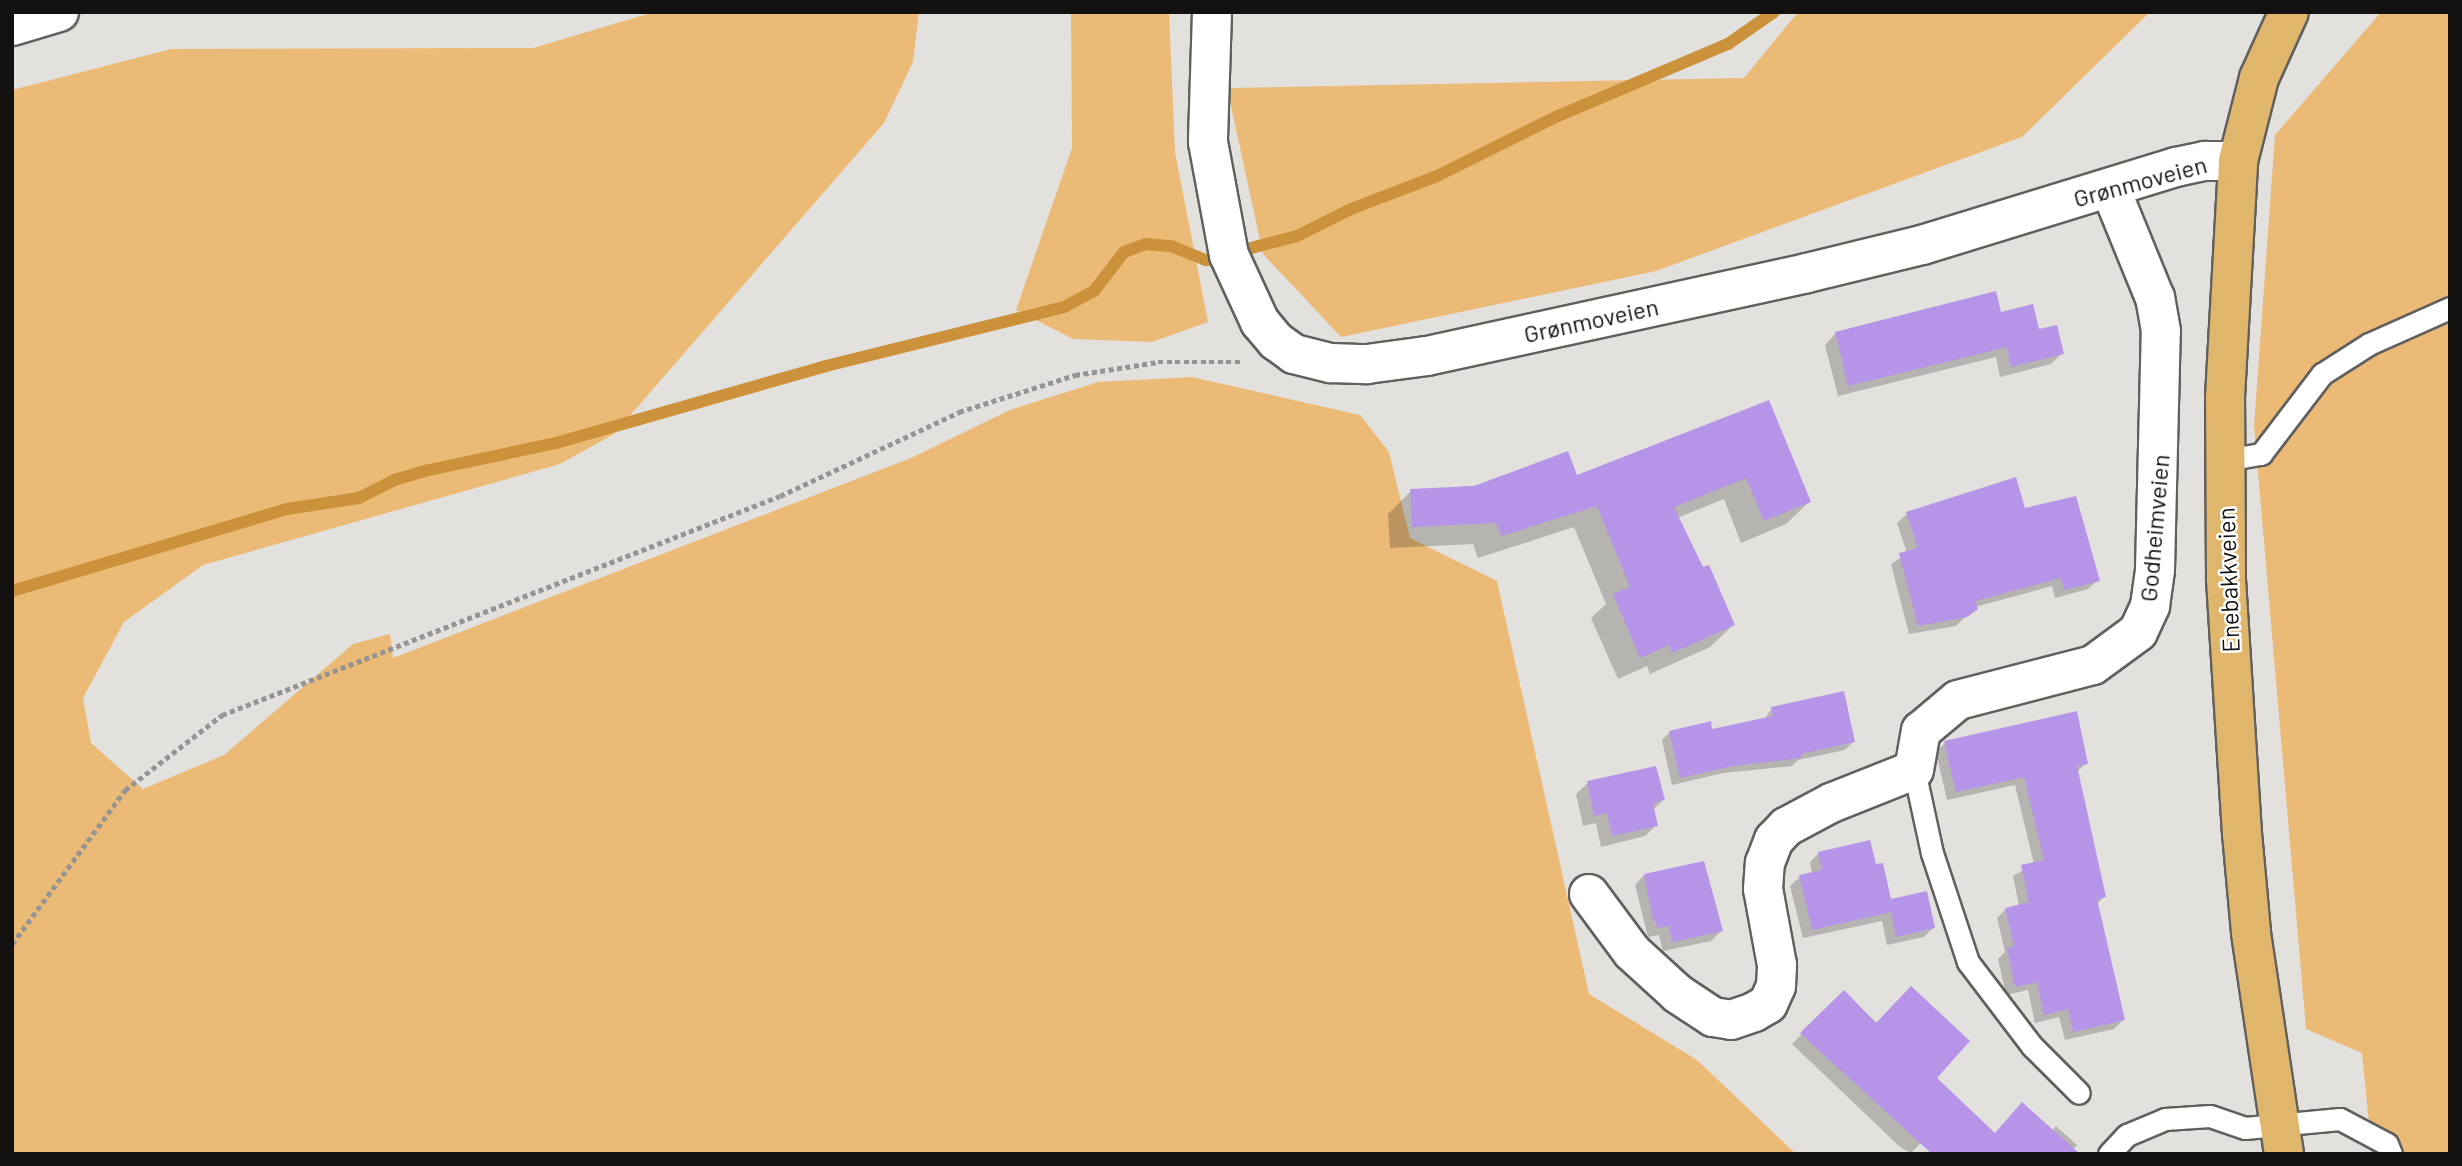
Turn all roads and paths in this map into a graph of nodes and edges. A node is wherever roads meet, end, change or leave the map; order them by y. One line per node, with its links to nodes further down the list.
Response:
1 (59, 12): 4 (street)
2 (1212, 12): 6 (street, Grønmoveien)
3 (2289, 12): 5 (main road, Enebakkveien)
4 (12, 26)
5 (2238, 161): 6 (street, Grønmoveien); 9 (main road, Enebakkveien)
6 (2110, 188): 10 (street, Godheimveien)
7 (2450, 308): 9 (lane)
8 (1246, 362): 12 (path)
9 (2226, 460): 14 (main road, Enebakkveien)
10 (1914, 770): 11 (street); 13 (lane, Godheimveien)
11 (1589, 894)
12 (12, 944)
13 (2079, 1093)
14 (2282, 1138): 15 (lane); 16 (lane)
15 (2109, 1154)
16 (2391, 1154)

